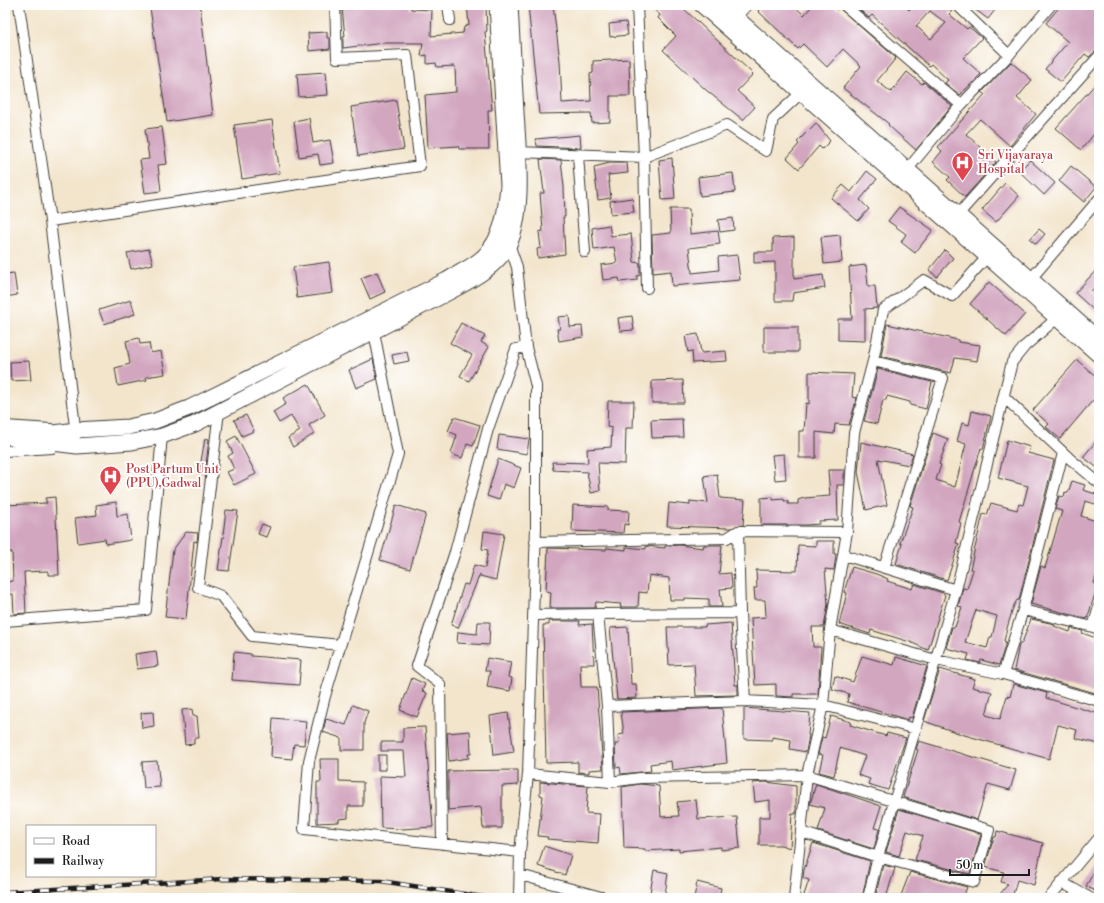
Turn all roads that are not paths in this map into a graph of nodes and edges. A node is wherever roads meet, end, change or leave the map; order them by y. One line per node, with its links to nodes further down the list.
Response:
1 (19, 5): 25 (street)
2 (335, 5): 25 (street)
3 (448, 5): 14 (street)
4 (497, 5): 26 (main road)
5 (510, 5): 19 (main road)
6 (637, 5): 21 (street)
7 (702, 5): 17 (main road)
8 (722, 5): 13 (main road)
9 (747, 5): 13 (street)
10 (844, 5): 18 (street)
11 (957, 5): 15 (street)
12 (1051, 5): 15 (street)
13 (736, 17): 22 (main road)
14 (450, 20)
15 (1009, 55): 18 (street)
16 (1099, 56): 24 (street)
17 (801, 93): 21 (street); 24 (main road)
18 (962, 105): 22 (street)
19 (518, 152): 20 (street); 26 (main road)
20 (578, 155): 21 (street); 27 (street)
21 (644, 157): 30 (street)
22 (907, 170): 24 (main road)
23 (1099, 199): 29 (street)
24 (954, 220): 28 (main road); 29 (main road)
25 (50, 222): 39 (street)
26 (504, 240): 32 (main road); 34 (street); 39 (main road)
27 (585, 252)
28 (987, 257): 31 (main road); 36 (street)
29 (1030, 280): 33 (main road)
30 (647, 288)
31 (1057, 318): 35 (main road); 37 (street)
32 (374, 332): 38 (main road); 59 (street)
33 (1098, 338)
34 (526, 347): 47 (street); 73 (street)
35 (1099, 355)
36 (873, 361): 46 (street); 49 (street)
37 (1004, 397): 43 (street); 50 (street)
38 (219, 411): 40 (main road); 59 (street)
39 (76, 430): 41 (main road); 42 (street)
40 (162, 436): 42 (main road); 56 (street)
41 (7, 439): 42 (main road)
42 (76, 446)
43 (1063, 453): 44 (street); 52 (street)
44 (1099, 483)
45 (738, 531): 46 (street); 47 (street); 54 (street)
46 (847, 532): 48 (street)
47 (535, 542): 55 (street)
48 (844, 556): 49 (street); 58 (street)
49 (884, 568): 50 (street)
50 (956, 590): 60 (street)
51 (1099, 607): 57 (street)
52 (1022, 610): 57 (street); 61 (street)
53 (598, 614): 54 (street); 55 (street); 65 (street)
54 (740, 614): 62 (street)
55 (533, 615): 67 (street)
56 (5, 621)
57 (1096, 628)
58 (830, 630): 60 (street); 64 (street)
59 (340, 645): 73 (street)
60 (936, 660): 61 (street); 66 (street)
61 (1003, 674): 63 (street)
62 (745, 701): 64 (street); 65 (street)
63 (1099, 701)
64 (823, 705): 66 (street); 68 (street)
65 (607, 706): 69 (street)
66 (916, 729): 70 (street)
67 (528, 774): 69 (street); 74 (street)
68 (807, 775): 69 (street); 70 (street); 71 (street)
69 (610, 782)
70 (895, 803): 75 (street); 75 (street)
71 (801, 832): 75 (street); 80 (street)
72 (1097, 842): 77 (street)
73 (442, 844): 74 (street)
74 (520, 852): 76 (street)
75 (878, 857): 81 (street)
76 (520, 875): 78 (street); 79 (street)
77 (1061, 882): 82 (street); 83 (street)
78 (519, 898)
79 (605, 898)
80 (794, 898)
81 (868, 898)
82 (1049, 898)
83 (1090, 898)

